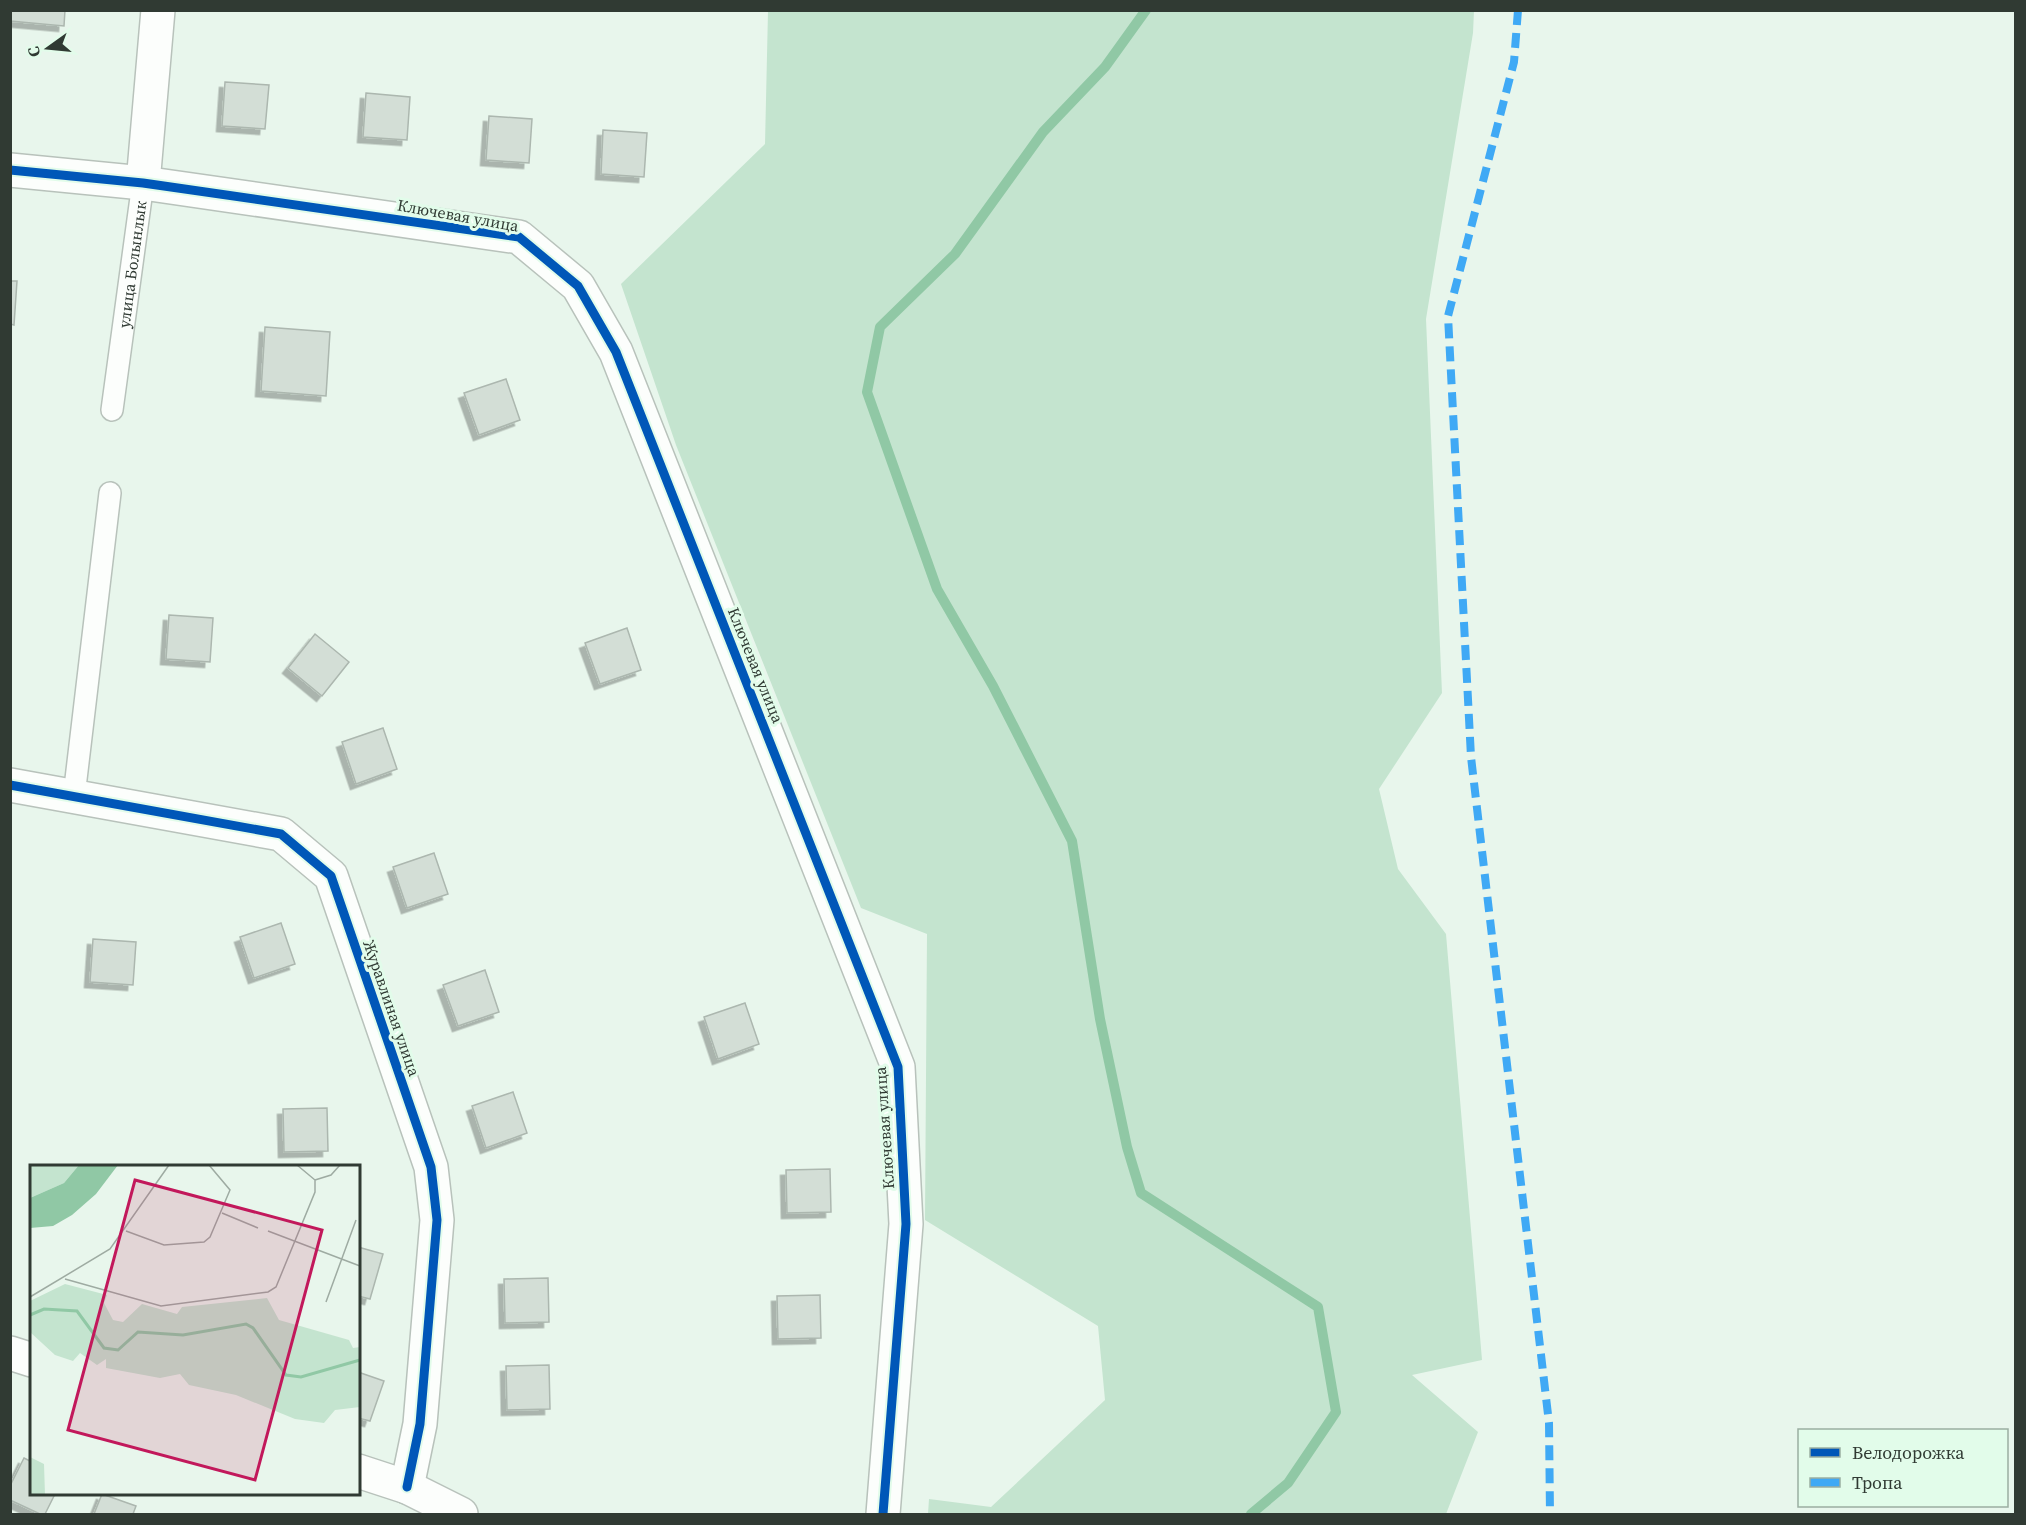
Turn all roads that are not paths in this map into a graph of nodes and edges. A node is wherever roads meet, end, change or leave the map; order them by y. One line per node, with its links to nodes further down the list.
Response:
1 (158, 10): 3 (street, улица Болынлык)
2 (10, 170): 3 (street, Ключевая улица)
3 (143, 183): 4 (lane, улица Болынлык); 13 (street, Ключевая улица)
4 (112, 410)
5 (110, 493): 7 (lane)
6 (10, 785): 7 (street, Журавлиная улица)
7 (74, 796): 11 (street, Журавлиная улица)
8 (10, 1353): 9 (street)
9 (30, 1359)
10 (360, 1472): 11 (street)
11 (407, 1487): 12 (street)
12 (461, 1515)
13 (883, 1515)

